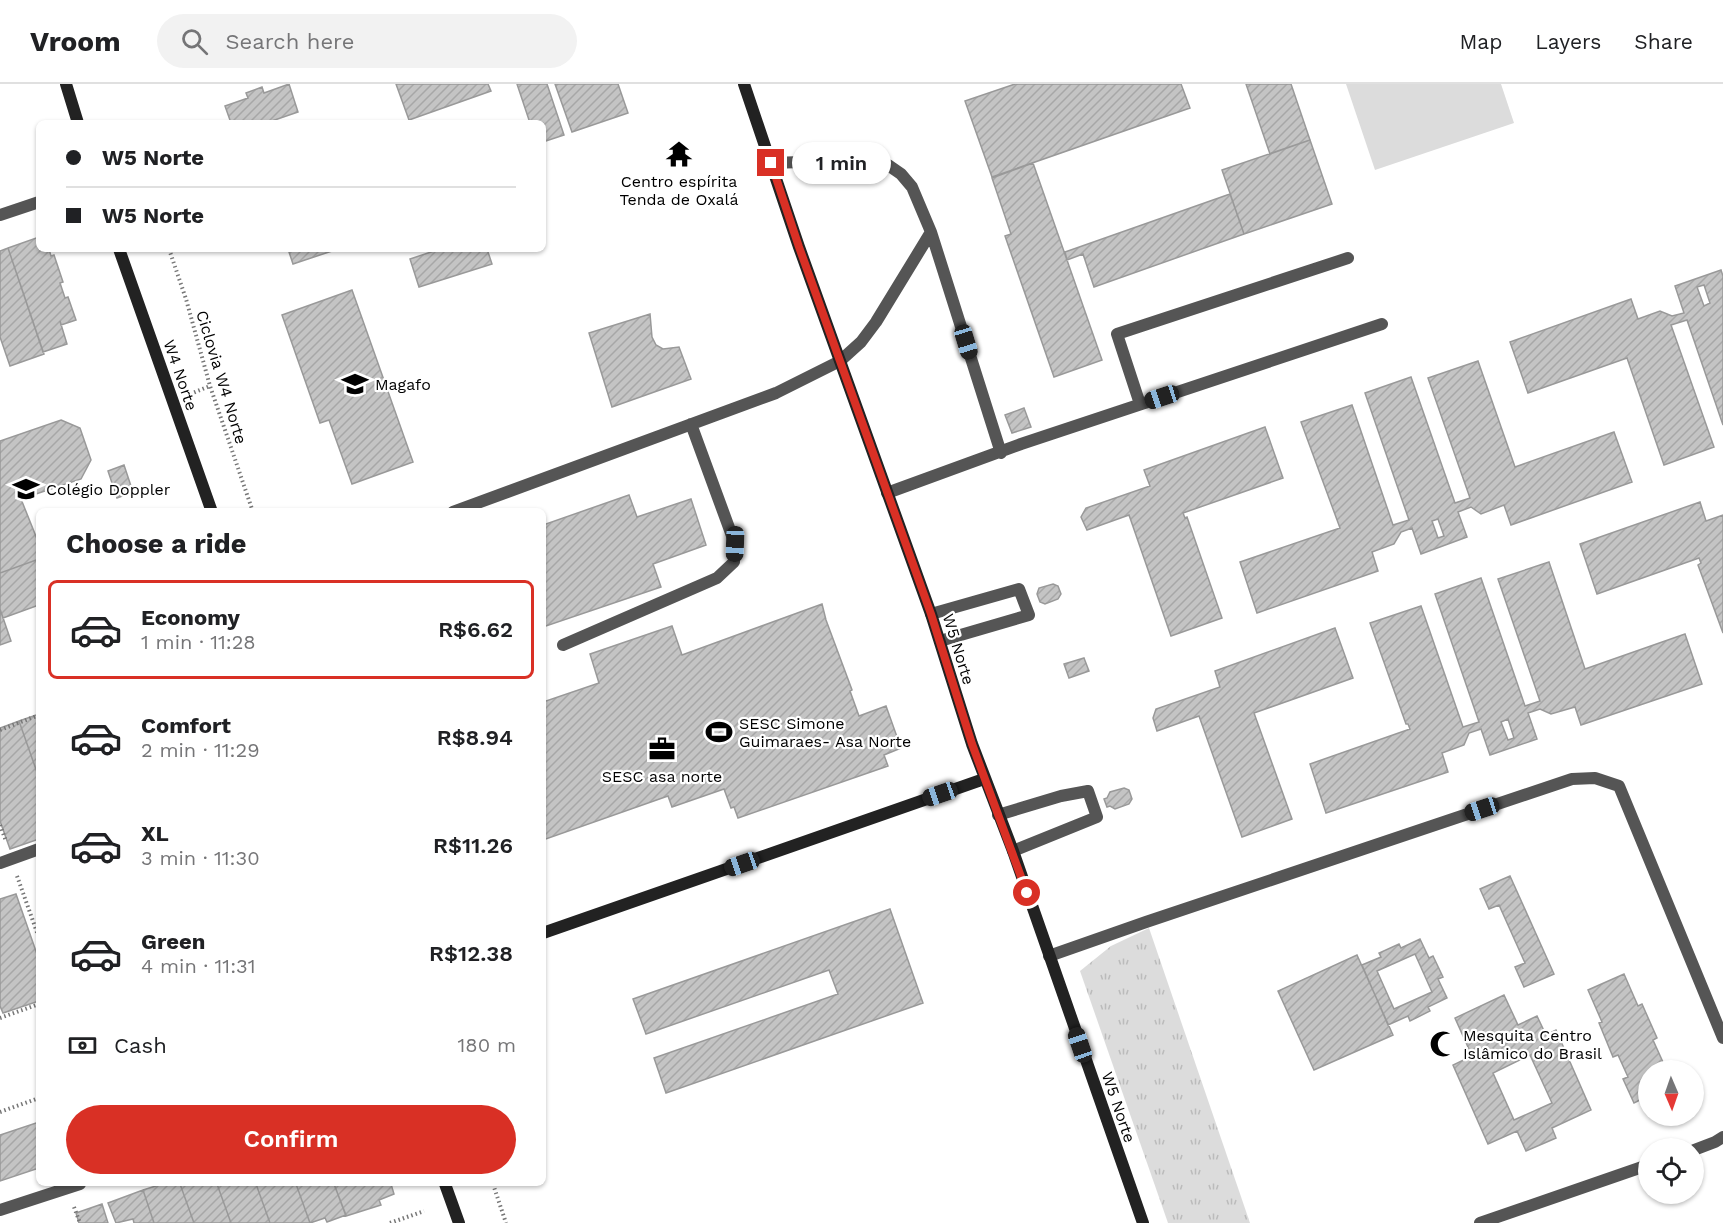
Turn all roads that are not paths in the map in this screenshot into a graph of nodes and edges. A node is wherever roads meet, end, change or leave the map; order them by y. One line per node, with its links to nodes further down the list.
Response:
1 (66, 84): 3 (main road)
2 (744, 84): 4 (main road, W5 Norte)
3 (77, 120)
4 (771, 163): 7 (street); 11 (main road, W5 Norte)
5 (36, 203): 6 (street)
6 (0, 215)
7 (931, 232): 11 (street); 14 (street)
8 (120, 252): 16 (main road, W4 Norte)
9 (1347, 258): 12 (street)
10 (1382, 324): 12 (street)
11 (840, 361): 13 (street); 15 (main road, W5 Norte)
12 (1140, 404): 14 (street)
13 (691, 424): 17 (street); 20 (street)
14 (1001, 453): 15 (street)
15 (887, 493): 18 (main road, W5 Norte)
16 (211, 508)
17 (464, 508)
18 (931, 614): 19 (main road, W5 Norte); 19 (street)
19 (940, 641): 21 (main road, W5 Norte)
20 (563, 645)
21 (984, 779): 22 (main road, W5 Norte); 26 (main road)
22 (998, 815): 24 (main road, W5 Norte); 24 (street)
23 (36, 850): 25 (street)
24 (1012, 851): 27 (main road, W5 Norte)
25 (0, 863)
26 (546, 932)
27 (1049, 956): 28 (street); 36 (main road, W5 Norte)
28 (1723, 1038)
29 (1723, 1137): 30 (street)
30 (1704, 1146)
31 (1638, 1168): 37 (street)
32 (74, 1186): 34 (street)
33 (446, 1186): 35 (main road)
34 (0, 1210)
35 (459, 1223)
36 (1143, 1223)
37 (1480, 1223)

